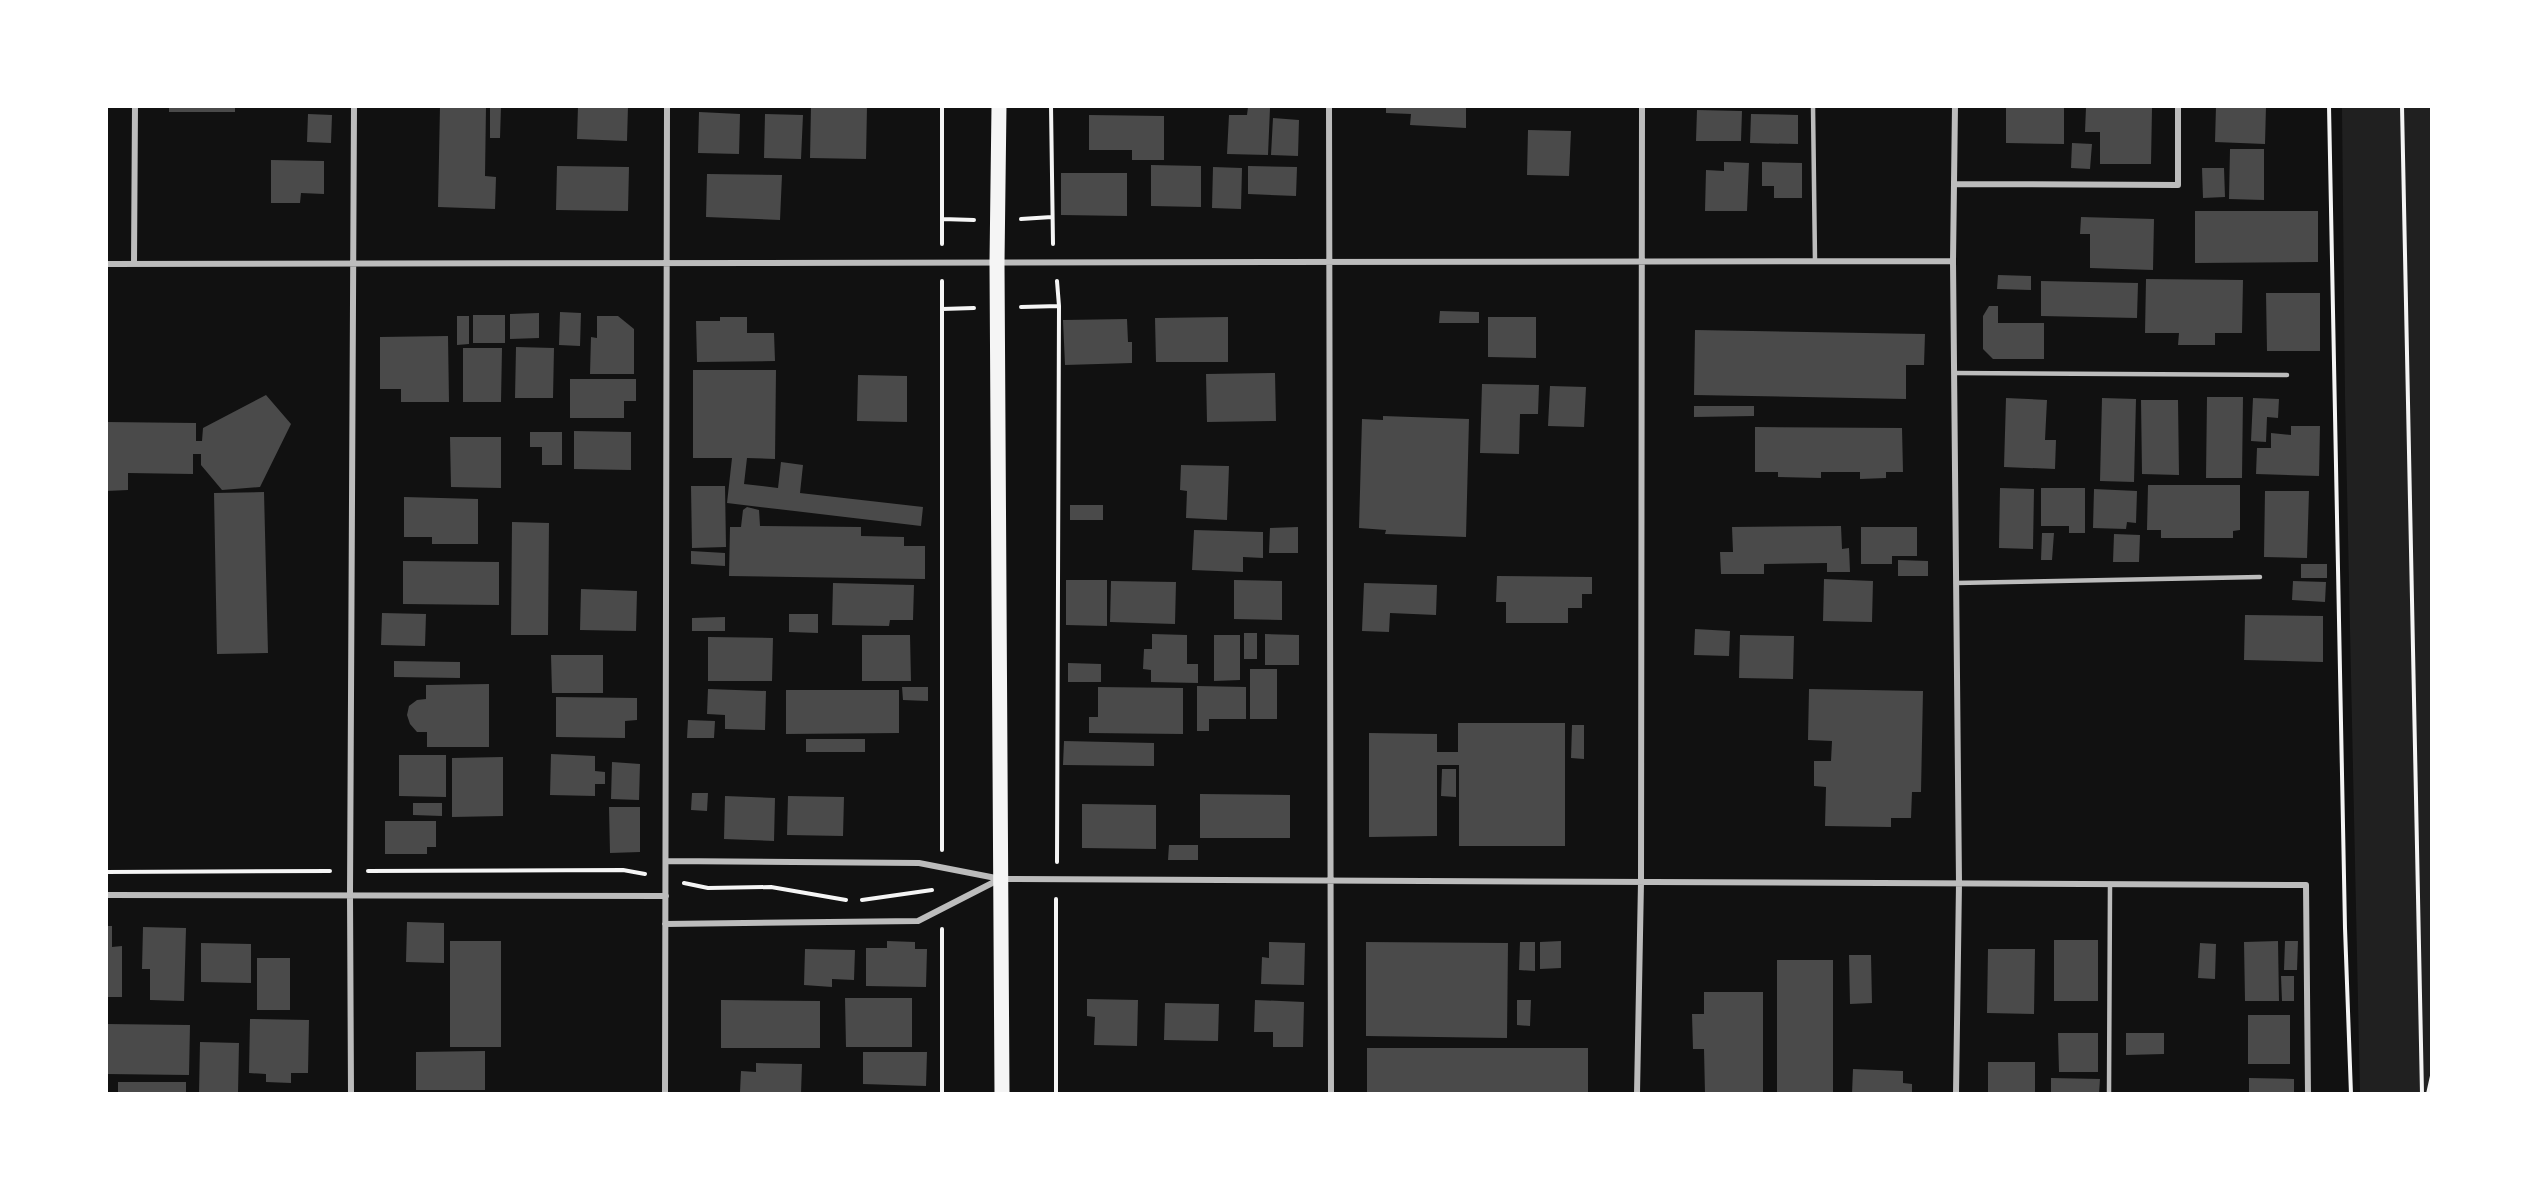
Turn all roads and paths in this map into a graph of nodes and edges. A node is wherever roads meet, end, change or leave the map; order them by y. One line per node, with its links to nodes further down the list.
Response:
1 (135, 106): 23 (street)
2 (354, 106): 24 (street)
3 (667, 106): 25 (street)
4 (942, 106): 20 (path)
5 (999, 106): 21 (main road)
6 (1051, 106): 15 (path)
7 (1329, 106): 18 (street)
8 (1642, 106): 19 (street)
9 (1813, 106): 16 (lane)
10 (1955, 106): 14 (street)
11 (2178, 106): 14 (street)
12 (2329, 106): 55 (path)
13 (2402, 106): 56 (path)
14 (1955, 184): 17 (street)
15 (1055, 261): 18 (street); 21 (street); 34 (path)
16 (1815, 261): 17 (street); 19 (street)
17 (1953, 261): 26 (street)
18 (1329, 262): 19 (street); 35 (street)
19 (1642, 262): 36 (street)
20 (942, 263): 21 (street); 25 (street); 31 (path)
21 (997, 263): 33 (main road)
22 (106, 264): 23 (street)
23 (134, 264): 24 (street)
24 (354, 264): 25 (street); 40 (street)
25 (669, 264): 30 (street)
26 (1954, 373): 27 (lane); 29 (street)
27 (2287, 375)
28 (2260, 577): 29 (lane)
29 (1956, 583): 37 (street)
30 (666, 861): 31 (street); 32 (street)
31 (942, 867): 33 (street)
32 (666, 878): 41 (street); 42 (path)
33 (1001, 879): 34 (street); 42 (street); 48 (main road)
34 (1056, 879): 35 (street); 49 (path)
35 (1329, 880): 36 (street); 50 (street)
36 (1641, 882): 37 (street); 51 (street)
37 (1959, 883): 38 (street); 52 (street)
38 (2110, 884): 53 (lane); 54 (street)
39 (106, 895): 40 (street)
40 (350, 896): 41 (street); 45 (street)
41 (666, 896): 43 (street)
42 (942, 910): 43 (street); 47 (path)
43 (665, 924): 46 (street)
44 (2432, 1076): 57 (path)
45 (351, 1094)
46 (665, 1094)
47 (942, 1094)
48 (1002, 1094)
49 (1056, 1094)
50 (1331, 1094)
51 (1637, 1094)
52 (1956, 1094)
53 (2109, 1094)
54 (2308, 1094)
55 (2351, 1094)
56 (2422, 1094)
57 (2428, 1094)

